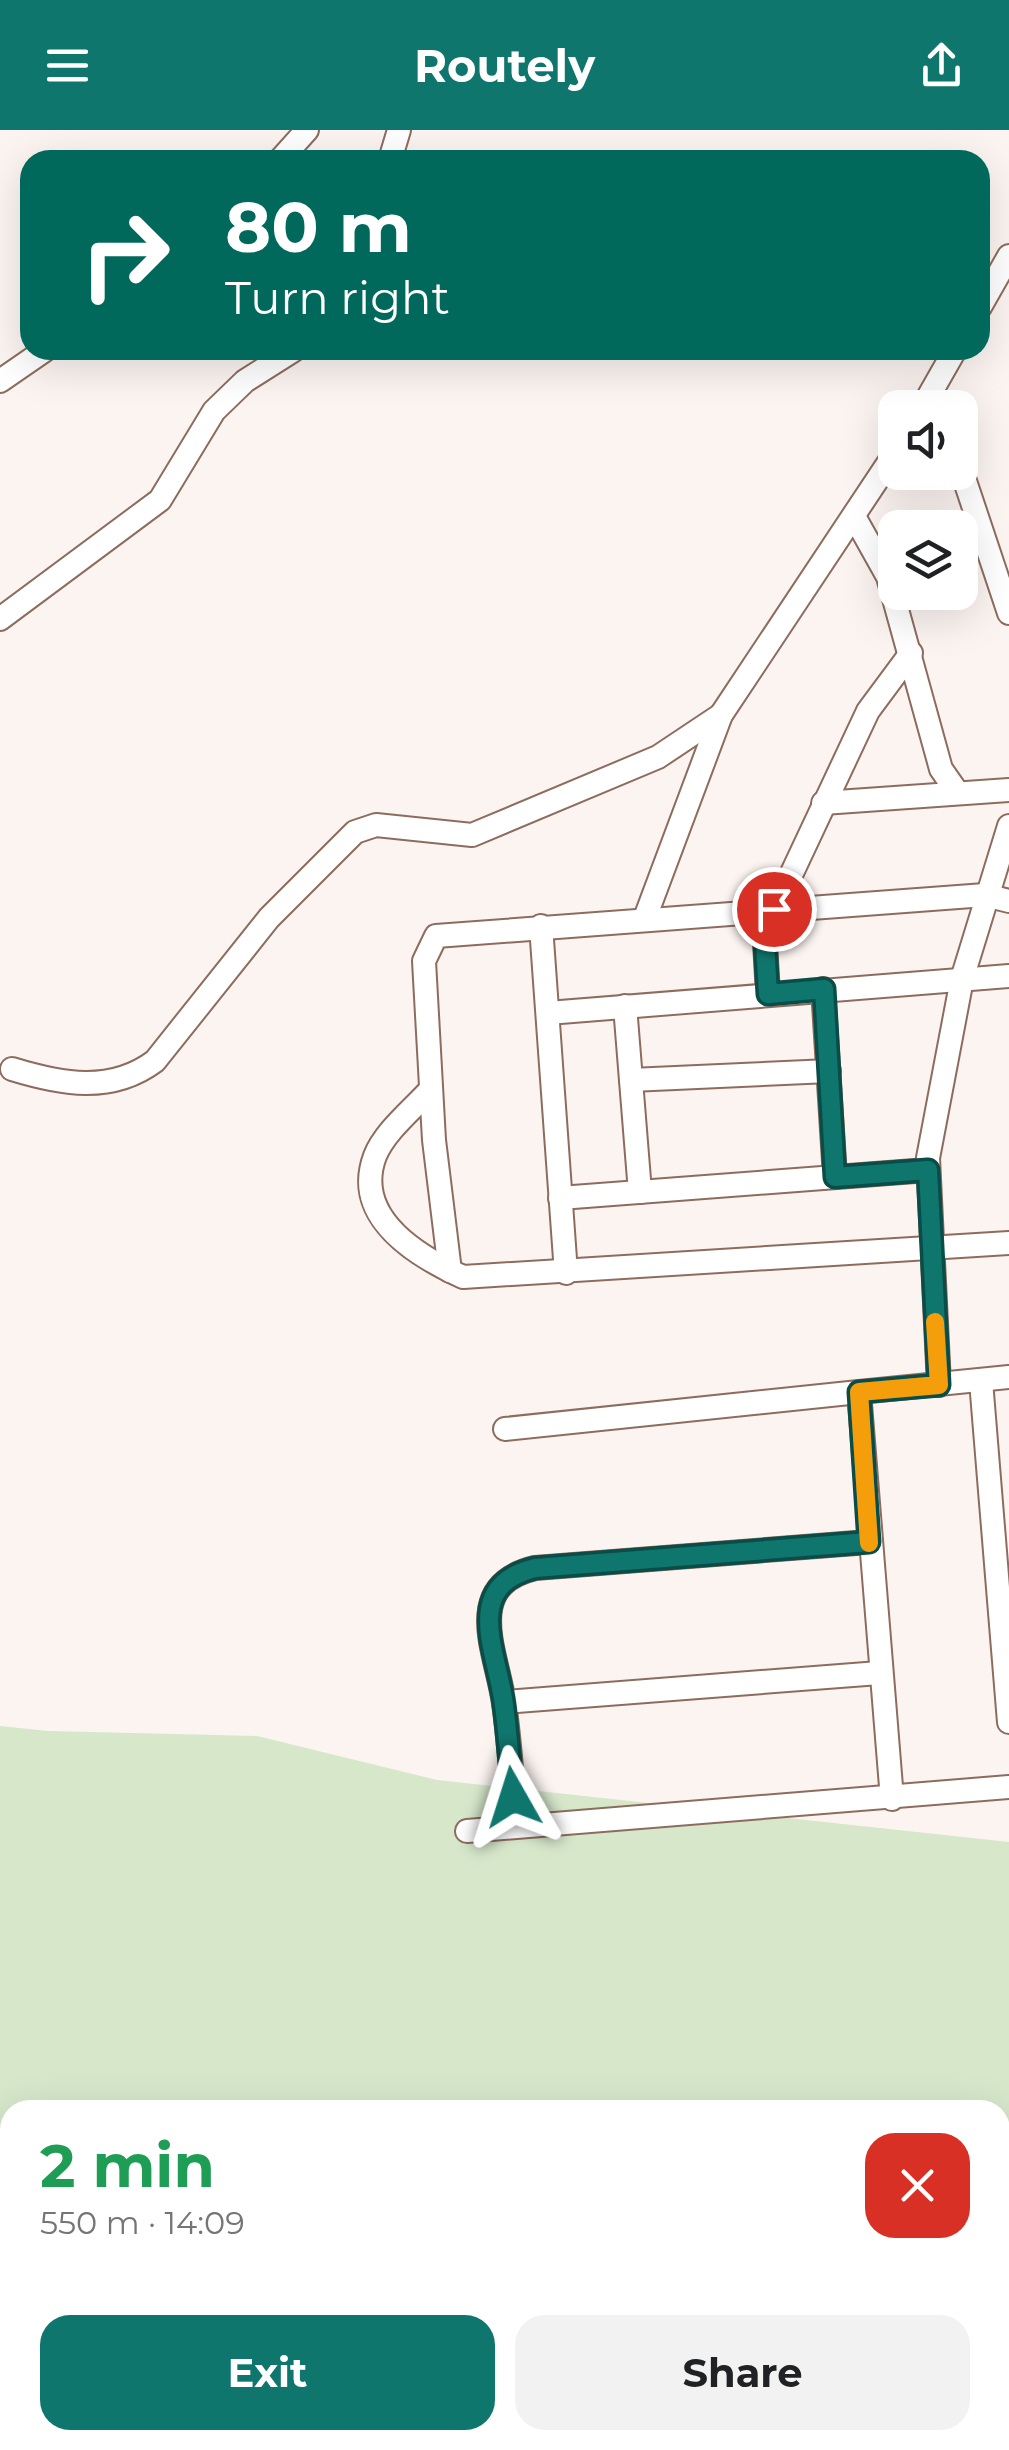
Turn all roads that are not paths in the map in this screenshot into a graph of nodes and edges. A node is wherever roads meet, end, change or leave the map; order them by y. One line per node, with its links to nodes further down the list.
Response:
1 (307, 130): 2 (street)
2 (289, 150)
3 (1009, 256): 4 (street)
4 (990, 289)
5 (30, 360): 8 (street)
6 (278, 360): 14 (street)
7 (949, 360): 9 (street)
8 (0, 381)
9 (932, 390)
10 (878, 481): 12 (street)
11 (968, 490): 13 (street)
12 (855, 518): 15 (street); 16 (street)
13 (1009, 613)
14 (0, 618)
15 (910, 654): 18 (street); 19 (street)
16 (722, 715): 24 (street); 32 (street)
17 (1009, 790): 18 (street)
18 (957, 792): 19 (street)
19 (823, 803): 23 (street)
20 (1009, 826): 21 (street)
21 (985, 895): 22 (street); 23 (street); 27 (street)
22 (1009, 901)
23 (769, 909): 24 (street); 29 (street)
24 (645, 918): 25 (street)
25 (541, 926): 31 (street); 35 (street)
26 (1009, 976): 27 (street)
27 (962, 979): 28 (street); 36 (street)
28 (824, 989): 29 (street); 33 (street)
29 (768, 994): 30 (street)
30 (625, 1006): 31 (street); 34 (street)
31 (548, 1013): 39 (street)
32 (12, 1070)
33 (829, 1071): 34 (street); 37 (street)
34 (631, 1080): 38 (street)
35 (432, 1089): 42 (street); 42 (street)
36 (928, 1170): 37 (street); 41 (street)
37 (835, 1177): 38 (street)
38 (640, 1192): 39 (street)
39 (560, 1198): 43 (street)
40 (1009, 1243): 41 (street)
41 (930, 1248): 43 (street); 46 (street)
42 (450, 1271): 43 (street)
43 (566, 1273)
44 (1009, 1376): 45 (street)
45 (982, 1381): 46 (street); 52 (street)
46 (939, 1385): 47 (street)
47 (859, 1392): 48 (street); 49 (street)
48 (505, 1429)
49 (869, 1542): 50 (street); 51 (street)
50 (879, 1673): 51 (street); 54 (street)
51 (504, 1702): 55 (street)
52 (1009, 1722)
53 (1009, 1787): 54 (street)
54 (892, 1799): 55 (street)
55 (516, 1826): 56 (street)
56 (467, 1832)

